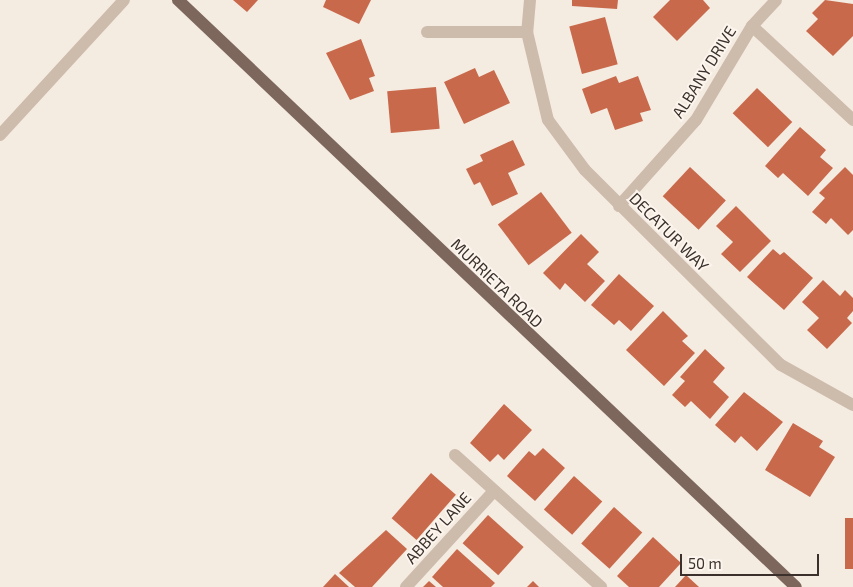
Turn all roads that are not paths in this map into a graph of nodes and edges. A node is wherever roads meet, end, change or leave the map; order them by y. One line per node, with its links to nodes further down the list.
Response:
1 (124, 0): 9 (street)
2 (178, 0): 16 (main road, MURRIETA ROAD)
3 (530, 0): 7 (street, DECATUR WAY)
4 (776, 0): 5 (street, ALBANY DRIVE)
5 (752, 26): 8 (street); 10 (street, ALBANY DRIVE)
6 (427, 32): 7 (street)
7 (527, 32): 10 (street, DECATUR WAY)
8 (853, 120)
9 (0, 135)
10 (619, 206): 11 (street, DECATUR WAY)
11 (853, 405)
12 (455, 455): 13 (street)
13 (493, 492): 14 (street, ABBEY LANE); 15 (street)
14 (406, 587)
15 (601, 587)
16 (796, 587)

